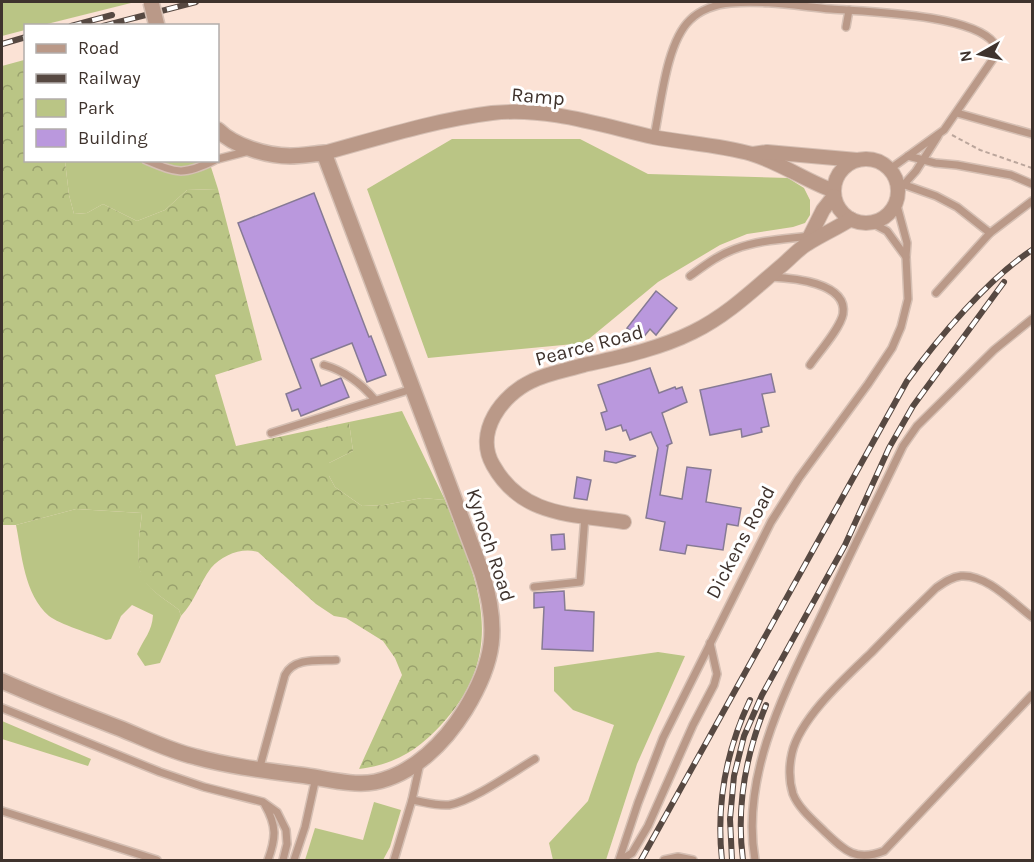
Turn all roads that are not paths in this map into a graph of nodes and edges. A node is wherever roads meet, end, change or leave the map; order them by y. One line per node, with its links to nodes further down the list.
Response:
1 (151, 2): 3 (street, bridge)
2 (849, 10): 4 (lane); 5 (lane); 9 (lane)
3 (156, 24)
4 (846, 27)
5 (957, 113): 7 (lane); 8 (lane)
6 (219, 131): 10 (street)
7 (941, 132): 13 (lane); 15 (lane)
8 (1032, 134)
9 (654, 137): 11 (street, Ramp); 12 (street, Ramp)
10 (255, 150): 11 (street); 14 (lane)
11 (324, 153): 35 (street, Kynoch Road)
12 (751, 154): 16 (street, Ramp); 22 (street, Ramp)
13 (908, 156): 15 (lane); 19 (lane)
14 (219, 159)
15 (924, 159): 20 (lane); 21 (lane)
16 (858, 160): 19 (street); 22 (street)
17 (151, 162): 18 (lane)
18 (212, 162)
19 (890, 170): 21 (street)
20 (1032, 184)
21 (900, 193): 25 (street); 26 (lane); 28 (lane, Dickens Road)
22 (834, 194): 24 (street); 27 (street, Pearce Road)
23 (1032, 201): 26 (lane)
24 (851, 219): 25 (street); 27 (street, Pearce Road)
25 (872, 223): 28 (lane)
26 (990, 233): 31 (lane)
27 (808, 240): 29 (lane); 30 (street, Pearce Road)
28 (906, 257): 42 (lane, Dickens Road)
29 (690, 276)
30 (768, 277): 34 (lane); 38 (street, Pearce Road)
31 (936, 293)
32 (1032, 319): 62 (lane)
33 (324, 364): 36 (lane)
34 (810, 365)
35 (412, 389): 36 (lane); 48 (street, Kynoch Road)
36 (375, 400): 37 (lane)
37 (271, 433)
38 (585, 516): 39 (street, Pearce Road); 40 (lane)
39 (624, 522)
40 (534, 587)
41 (1032, 617): 45 (lane)
42 (710, 643): 59 (lane, Dickens Road); 59 (lane)
43 (336, 660): 49 (lane)
44 (2, 681): 49 (street, Kynoch Road)
45 (1032, 695)
46 (2, 708): 52 (lane)
47 (534, 759): 51 (lane)
48 (420, 760): 50 (street, Kynoch Road); 51 (lane)
49 (259, 770): 50 (street, Kynoch Road)
50 (316, 777): 57 (lane)
51 (412, 800): 58 (lane)
52 (263, 802): 55 (lane); 56 (lane)
53 (2, 811): 54 (lane)
54 (157, 861)
55 (268, 861)
56 (283, 861)
57 (294, 861)
58 (394, 861)
59 (620, 861)
60 (664, 861): 61 (lane)
61 (693, 861)
62 (755, 861)

